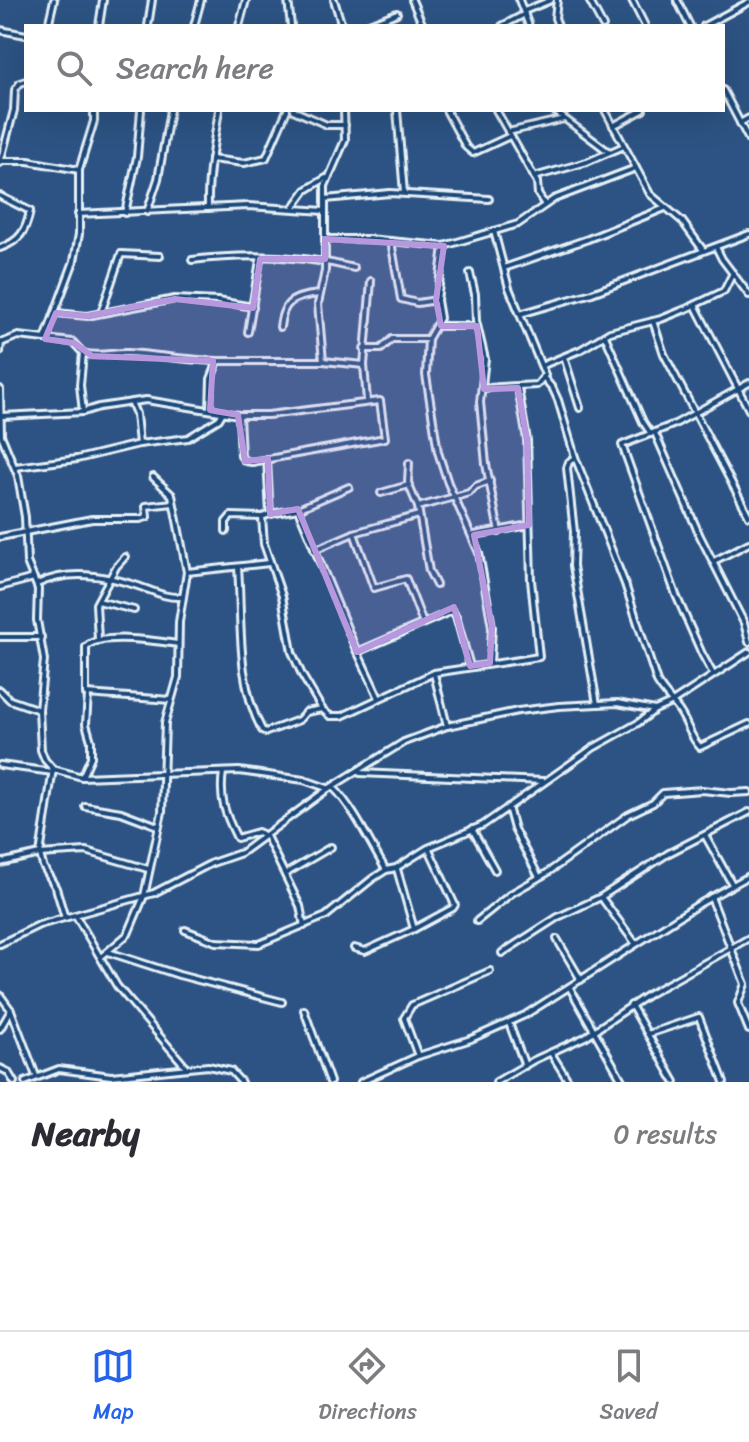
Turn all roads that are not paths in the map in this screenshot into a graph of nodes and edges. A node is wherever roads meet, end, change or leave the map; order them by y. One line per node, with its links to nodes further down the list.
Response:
1 (54, 0): 17 (street)
2 (103, 0): 18 (street)
3 (152, 0): 19 (street)
4 (201, 0): 20 (street)
5 (246, 0): 21 (street)
6 (288, 0): 22 (street)
7 (334, 0): 23 (street)
8 (412, 0): 25 (street)
9 (519, 0): 15 (street)
10 (554, 0): 15 (street); 28 (street)
11 (589, 0): 29 (street)
12 (632, 0): 30 (street)
13 (677, 0): 31 (street)
14 (749, 2): 32 (street)
15 (525, 12): 26 (street); 27 (street)
16 (397, 13): 24 (street)
17 (48, 24)
18 (99, 24)
19 (148, 24)
20 (196, 24)
21 (240, 24)
22 (291, 24)
23 (341, 24)
24 (372, 24)
25 (422, 24)
26 (505, 24)
27 (528, 24)
28 (557, 24)
29 (602, 24)
30 (644, 24)
31 (689, 24)
32 (708, 24)
33 (0, 30): 34 (street)
34 (24, 35)
35 (24, 82): 60 (street)
36 (725, 94): 52 (street)
37 (94, 112): 62 (street)
38 (141, 112): 75 (street)
39 (170, 112): 74 (street)
40 (219, 112): 59 (street)
41 (289, 112): 59 (street)
42 (295, 112): 53 (street)
43 (344, 112): 53 (street)
44 (397, 112): 65 (street)
45 (447, 112): 55 (street)
46 (497, 112): 55 (street)
47 (555, 112): 51 (street)
48 (606, 112): 54 (street)
49 (639, 112): 54 (street)
50 (749, 118): 52 (street)
51 (564, 119): 55 (street); 58 (street)
52 (740, 123): 56 (street)
53 (345, 125): 64 (street)
54 (613, 126): 57 (street)
55 (509, 134): 63 (street)
56 (749, 140)
57 (624, 146): 58 (street); 61 (street)
58 (609, 152): 63 (street)
59 (211, 159): 70 (street)
60 (0, 162): 62 (street)
61 (636, 168): 69 (street); 72 (street)
62 (79, 170): 76 (street)
63 (534, 177): 69 (street)
64 (327, 178): 67 (street); 71 (street)
65 (404, 193): 67 (street); 68 (street)
66 (0, 196): 83 (street)
67 (325, 199): 73 (street)
68 (489, 199)
69 (545, 205): 77 (street)
70 (208, 208): 71 (street); 74 (street)
71 (293, 208): 73 (street)
72 (665, 208): 84 (street); 90 (street)
73 (325, 211): 79 (street)
74 (147, 212): 75 (street)
75 (125, 213): 76 (street)
76 (78, 214): 99 (street)
77 (494, 231): 81 (street); 90 (street)
78 (749, 234): 82 (street)
79 (325, 239): 80 (street); 88 (street)
80 (391, 241): 81 (street); 96 (street)
81 (444, 246): 96 (street)
82 (716, 247): 84 (street); 92 (street)
83 (0, 248)
84 (703, 250): 101 (street)
85 (160, 256): 100 (street)
86 (260, 259): 87 (street); 88 (street); 98 (street)
87 (192, 260)
88 (325, 261): 89 (street); 94 (street)
89 (354, 268)
90 (504, 268): 101 (street)
91 (470, 273): 104 (street)
92 (733, 273): 95 (street); 97 (street)
93 (371, 281): 111 (street)
94 (319, 294): 105 (street); 116 (street)
95 (749, 294)
96 (437, 300): 103 (street)
97 (695, 305): 102 (street); 124 (street)
98 (253, 307): 100 (street); 106 (street)
99 (56, 313): 100 (street); 108 (street)
100 (101, 313)
101 (520, 314): 118 (street)
102 (653, 321): 107 (street); 132 (street)
103 (438, 326): 104 (street); 109 (street)
104 (477, 326): 121 (street)
105 (280, 327)
106 (248, 332)
107 (605, 336): 114 (street); 135 (street)
108 (45, 339): 110 (street); 113 (street)
109 (428, 339): 111 (street); 147 (street)
110 (1, 342): 112 (street)
111 (364, 349): 117 (street)
112 (0, 352)
113 (83, 353): 115 (street); 130 (street)
114 (564, 357): 118 (street); 127 (street)
115 (218, 361): 116 (street); 128 (street)
116 (323, 361): 117 (street)
117 (364, 365): 125 (street)
118 (543, 365): 119 (street)
119 (544, 378): 122 (street); 138 (street)
120 (749, 383): 124 (street)
121 (483, 388): 122 (street); 143 (street)
122 (518, 388): 155 (street)
123 (0, 389): 134 (street)
124 (738, 391): 129 (street); 132 (street)
125 (367, 401): 133 (street); 139 (street)
126 (131, 402): 128 (street); 130 (street); 137 (street)
127 (580, 408)
128 (210, 410): 131 (street)
129 (749, 410)
130 (83, 412): 134 (street)
131 (222, 413): 133 (street); 137 (street)
132 (695, 413): 135 (street); 153 (street)
133 (239, 415): 139 (street)
134 (1, 416): 136 (street)
135 (653, 433): 165 (street); 188 (street)
136 (0, 435): 141 (street)
137 (139, 444): 141 (street)
138 (575, 457): 193 (street); 194 (street)
139 (267, 459): 151 (street)
140 (409, 463): 144 (street)
141 (15, 467): 158 (street)
142 (153, 477): 148 (street)
143 (490, 481): 147 (street); 157 (street)
144 (409, 485): 146 (street); 149 (street)
145 (349, 487): 150 (street)
146 (381, 493)
147 (454, 495): 149 (street); 160 (street)
148 (173, 503): 158 (street); 168 (street)
149 (418, 507): 152 (street)
150 (298, 509): 151 (street); 163 (street)
151 (270, 514): 154 (street)
152 (419, 515): 159 (street); 172 (street)
153 (749, 516)
154 (262, 517): 156 (street); 166 (street)
155 (529, 525): 157 (street); 185 (street)
156 (226, 531)
157 (499, 532): 160 (street)
158 (25, 533): 161 (street); 169 (street)
159 (354, 533): 163 (street); 177 (street)
160 (474, 535): 185 (street)
161 (0, 537)
162 (749, 543): 165 (street)
163 (314, 550): 183 (street)
164 (125, 557): 170 (street)
165 (714, 561): 181 (street)
166 (269, 563): 167 (street); 195 (street)
167 (238, 567): 168 (street); 195 (street)
168 (187, 572): 174 (street)
169 (34, 578): 171 (street); 173 (street)
170 (111, 578): 171 (street); 174 (street); 175 (street)
171 (37, 584): 179 (street)
172 (436, 585)
173 (0, 587)
174 (182, 597): 182 (street)
175 (97, 601): 176 (street); 180 (street)
176 (134, 610)
177 (423, 623): 183 (street); 186 (street)
178 (0, 637): 179 (street)
179 (41, 637): 196 (street)
180 (98, 639): 182 (street); 190 (street)
181 (749, 642)
182 (178, 644): 192 (street)
183 (357, 652): 191 (street)
184 (749, 652): 188 (street)
185 (490, 663): 186 (street)
186 (470, 666): 187 (street)
187 (434, 673): 191 (street); 199 (street)
188 (714, 674): 193 (street)
189 (0, 690): 196 (street)
190 (88, 695): 192 (street); 205 (street)
191 (379, 698): 195 (street)
192 (171, 700): 204 (street)
193 (671, 703): 197 (street); 198 (street)
194 (597, 704): 197 (street); 199 (street)
195 (322, 709)
196 (39, 710): 201 (street)
197 (655, 710): 206 (street)
198 (749, 724)
199 (447, 726): 203 (street)
200 (0, 765): 201 (street)
201 (53, 770): 205 (street); 218 (street)
202 (223, 772): 204 (street); 207 (street); 214 (street)
203 (358, 773): 206 (street); 207 (street)
204 (165, 775): 205 (street); 212 (street)
205 (82, 777)
206 (543, 781): 209 (street)
207 (331, 788): 214 (street); 222 (street)
208 (749, 792): 226 (street)
209 (508, 805): 213 (street); 226 (street)
210 (85, 806): 212 (street)
211 (749, 812): 215 (street)
212 (158, 826): 221 (street)
213 (472, 829): 217 (street); 223 (street)
214 (266, 836): 224 (street); 228 (street)
215 (706, 836): 227 (street); 229 (street)
216 (331, 847): 224 (street)
217 (428, 848): 220 (street); 235 (street)
218 (40, 854): 219 (street); 221 (street); 232 (street)
219 (0, 863)
220 (396, 868): 222 (street); 235 (street)
221 (148, 869): 228 (street)
222 (386, 870): 234 (street)
223 (495, 870)
224 (285, 874): 234 (street)
225 (749, 876): 227 (street)
226 (539, 877): 233 (street)
227 (732, 884): 230 (street)
228 (144, 896): 231 (street); 243 (street)
229 (601, 897): 240 (street); 244 (street)
230 (711, 897): 240 (street); 242 (street)
231 (76, 916): 232 (street); 245 (street)
232 (65, 918): 239 (street)
233 (477, 921)
234 (304, 926): 236 (street)
235 (414, 929): 241 (street)
236 (185, 930)
237 (749, 938): 242 (street)
238 (557, 939): 247 (street)
239 (0, 944)
240 (636, 944): 247 (street)
241 (354, 948)
242 (731, 948): 250 (street); 253 (street)
243 (108, 952): 245 (street); 252 (street)
244 (502, 953)
245 (102, 956): 264 (street)
246 (490, 971): 262 (street)
247 (581, 980): 248 (street)
248 (570, 988): 256 (street); 259 (street)
249 (0, 995): 254 (street)
250 (742, 995): 251 (street); 258 (street)
251 (749, 997)
252 (282, 1002)
253 (631, 1005): 259 (street); 260 (street)
254 (11, 1010): 257 (street); 267 (street)
255 (304, 1010): 271 (street)
256 (509, 1023): 262 (street); 263 (street)
257 (0, 1029)
258 (749, 1030)
259 (595, 1032): 261 (street); 276 (street)
260 (648, 1034): 277 (street); 278 (street)
261 (551, 1053): 263 (street); 275 (street)
262 (418, 1056): 266 (street)
263 (525, 1066): 274 (street)
264 (186, 1067): 267 (street); 270 (street)
265 (0, 1068): 268 (street)
266 (376, 1075): 272 (street); 273 (street)
267 (36, 1076): 269 (street)
268 (14, 1082)
269 (25, 1082)
270 (241, 1082)
271 (330, 1082)
272 (361, 1082)
273 (381, 1082)
274 (496, 1082)
275 (569, 1082)
276 (623, 1082)
277 (675, 1082)
278 (724, 1082)

